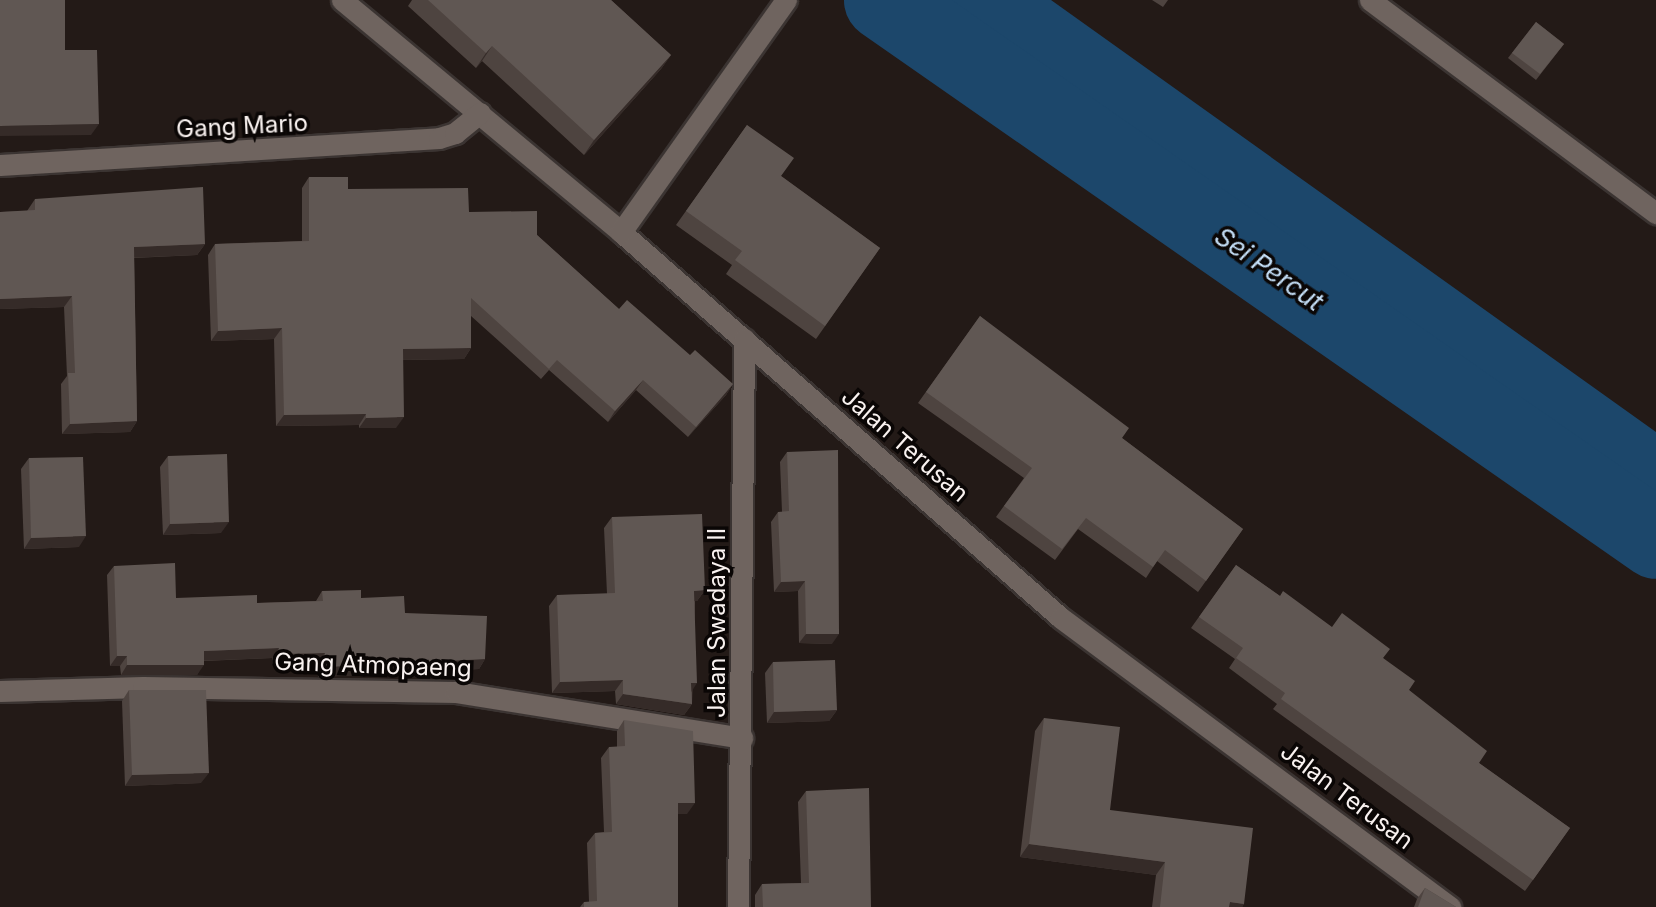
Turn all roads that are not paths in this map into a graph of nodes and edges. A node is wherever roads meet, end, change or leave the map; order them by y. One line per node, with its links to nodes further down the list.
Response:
1 (342, 0): 4 (street, Jalan Terusan)
2 (786, 0): 7 (street)
3 (1370, 0): 6 (street)
4 (480, 113): 5 (street, Gang Mario); 7 (street, Jalan Terusan)
5 (0, 165)
6 (1656, 213)
7 (621, 232): 8 (street, Jalan Terusan)
8 (744, 339): 10 (street, Jalan Swadaya II); 12 (street, Jalan Terusan)
9 (0, 691): 10 (street, Gang Atmopaeng)
10 (742, 738): 11 (street, Jalan Swadaya II)
11 (738, 907)
12 (1450, 907)

